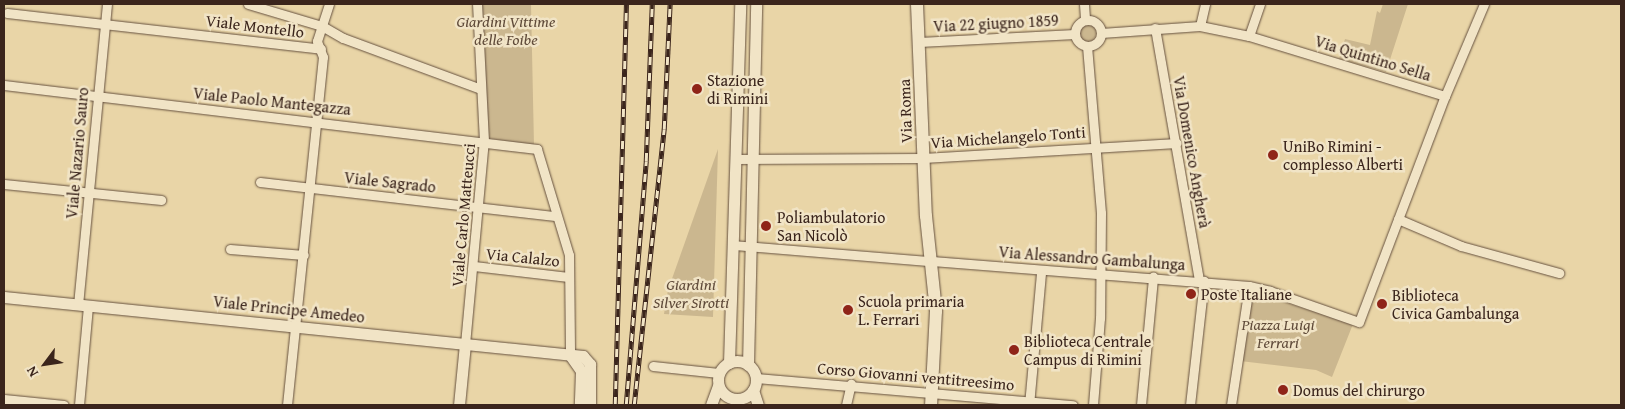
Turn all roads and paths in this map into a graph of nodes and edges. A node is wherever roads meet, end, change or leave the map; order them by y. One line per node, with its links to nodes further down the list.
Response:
1 (107, 4): 14 (street, Viale Nazario Sauro)
2 (249, 4): 15 (street)
3 (329, 4): 15 (street)
4 (477, 4): 25 (street, Viale Carlo Matteucci)
5 (740, 4): 33 (street)
6 (756, 4): 34 (street)
7 (917, 4): 21 (main road, Via Roma)
8 (1084, 4): 13 (street)
9 (1205, 4): 16 (street)
10 (1260, 4): 20 (street)
11 (1484, 4): 27 (street)
12 (7, 13): 14 (street, Viale Montello)
13 (1084, 20): 18 (street); 19 (street)
14 (104, 22): 23 (street, Viale Montello); 26 (street, Viale Nazario Sauro)
15 (322, 26): 23 (street); 25 (street)
16 (1200, 26): 17 (street); 20 (street)
17 (1155, 28): 18 (street); 30 (street, Via Domenico Angherà)
18 (1101, 33): 22 (street)
19 (1075, 34): 21 (street, Via 22 giugno 1859); 22 (street)
20 (1249, 36): 27 (street, Via Quintino Sella)
21 (919, 42): 32 (main road, Via Roma)
22 (1087, 46): 31 (street)
23 (321, 49): 28 (street)
24 (4, 85): 26 (street, Viale Paolo Mantegazza)
25 (481, 89): 29 (street, Viale Carlo Matteucci)
26 (97, 96): 28 (street, Viale Paolo Mantegazza); 38 (street, Viale Nazario Sauro)
27 (1445, 96): 42 (street)
28 (317, 121): 29 (street, Viale Paolo Mantegazza); 37 (street)
29 (484, 141): 40 (street, Viale Carlo Matteucci); 41 (street, Viale Paolo Mantegazza)
30 (1177, 143): 31 (street, Via Michelangelo Tonti); 54 (street, Via Domenico Angherà)
31 (1096, 146): 32 (street, Via Michelangelo Tonti); 51 (street)
32 (923, 158): 34 (street, Via Michelangelo Tonti); 47 (main road, Via Roma)
33 (735, 159): 34 (street, Via Michelangelo Tonti); 43 (street)
34 (752, 160): 44 (street)
35 (260, 182): 37 (street, Viale Sagrado)
36 (4, 184): 38 (street)
37 (310, 188): 40 (street, Viale Sagrado); 46 (street)
38 (89, 191): 39 (street); 57 (street, Viale Nazario Sauro)
39 (161, 200)
40 (480, 206): 41 (street, Viale Sagrado); 48 (street, Viale Carlo Matteucci)
41 (555, 216): 52 (street)
42 (1398, 219): 50 (street); 55 (street)
43 (733, 245): 44 (street, Via Alessandro Gambalunga); 61 (street)
44 (751, 246): 47 (street, Via Alessandro Gambalunga); 62 (street)
45 (230, 248): 46 (street)
46 (304, 255): 58 (street)
47 (929, 261): 49 (street, Via Alessandro Gambalunga); 69 (main road, Via Roma)
48 (474, 266): 52 (street, Via Calalzo); 59 (street, Viale Carlo Matteucci)
49 (1041, 272): 51 (street, Via Alessandro Gambalunga); 72 (street)
50 (1559, 273)
51 (1101, 275): 53 (street, Via Alessandro Gambalunga); 84 (street)
52 (568, 277): 60 (street)
53 (1153, 277): 54 (street, Via Alessandro Gambalunga); 85 (street)
54 (1202, 281): 55 (street, Via Alessandro Gambalunga); 86 (street, Via Domenico Angherà)
55 (1249, 286): 87 (street)
56 (4, 297): 57 (street, Viale Principe Amedeo)
57 (83, 306): 58 (street, Viale Principe Amedeo); 74 (street, Viale Nazario Sauro)
58 (296, 325): 59 (street, Viale Principe Amedeo); 75 (street)
59 (466, 344): 60 (street, Viale Principe Amedeo); 76 (street)
60 (570, 355): 77 (street); 78 (street)
61 (729, 363): 62 (street); 64 (street)
62 (748, 365): 65 (street)
63 (653, 366): 64 (street)
64 (719, 373): 67 (street)
65 (756, 378): 66 (street, Corso Giovanni ventitreesimo); 68 (street)
66 (851, 384): 69 (street, Corso Giovanni ventitreesimo); 81 (street)
67 (718, 386): 71 (street); 79 (street)
68 (753, 390): 71 (street); 80 (street)
69 (932, 392): 72 (street, Corso Giovanni ventitreesimo); 82 (main road, Via Roma)
70 (4, 399): 73 (street)
71 (737, 402)
72 (1029, 403): 83 (street, Corso Giovanni ventitreesimo)
73 (64, 405)
74 (79, 405)
75 (287, 405)
76 (459, 405)
77 (580, 405)
78 (590, 405)
79 (712, 405)
80 (758, 405)
81 (846, 405)
82 (931, 405)
83 (1074, 405)
84 (1092, 405)
85 (1141, 405)
86 (1190, 405)
87 (1231, 405)

